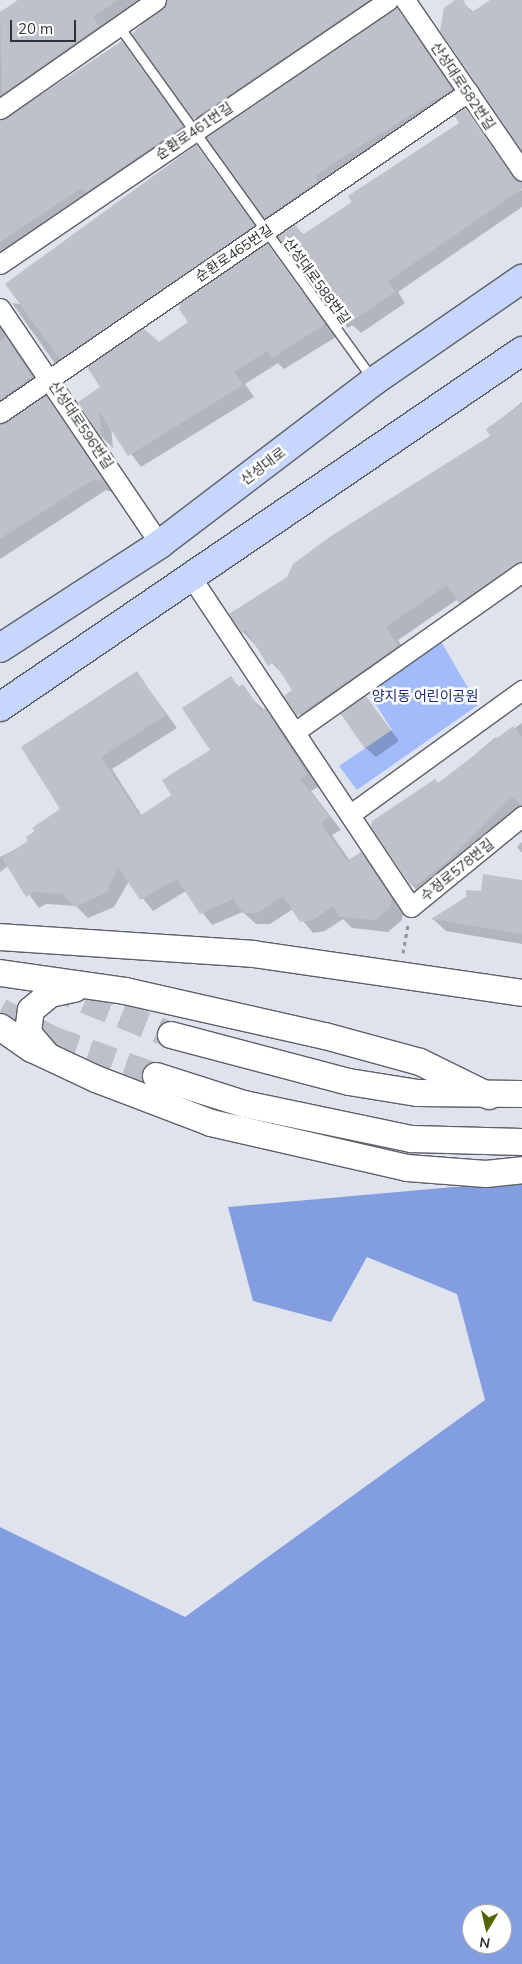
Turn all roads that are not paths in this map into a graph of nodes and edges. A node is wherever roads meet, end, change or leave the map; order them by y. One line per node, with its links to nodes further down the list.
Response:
1 (156, 0): 4 (street)
2 (389, 0): 7 (street, 순환로461번길)
3 (413, 3): 5 (street, 산성대로582번길)
4 (118, 26): 6 (street); 7 (lane, 산성대로588번길)
5 (468, 92): 8 (street, 산성대로582번길); 9 (street, 순환로465번길)
6 (0, 108)
7 (193, 132): 9 (lane, 산성대로588번길); 10 (street, 순환로461번길)
8 (522, 171)
9 (264, 232): 14 (street, 순환로465번길); 15 (lane, 산성대로588번길)
10 (0, 264)
11 (522, 279): 15 (main road, 산성대로)
12 (0, 308): 14 (street, 산성대로596번길)
13 (522, 351): 19 (main road)
14 (49, 378): 16 (street, 순환로465번길); 17 (street, 산성대로596번길)
15 (374, 381): 17 (main road, 산성대로)
16 (0, 413)
17 (160, 544): 20 (main road, 산성대로)
18 (522, 572): 23 (street)
19 (193, 580): 22 (main road); 23 (street)
20 (0, 648)
21 (522, 690): 24 (street)
22 (0, 707)
23 (296, 731): 24 (street)
24 (352, 813): 25 (street, 수정로578번길)
25 (522, 816)
26 (0, 937): 29 (main road)
27 (0, 973): 28 (main road)
28 (84, 986): 32 (main road); 35 (main road)
29 (522, 993)
30 (0, 1027): 32 (main road)
31 (171, 1035): 35 (main road)
32 (50, 1058): 37 (main road)
33 (156, 1076): 36 (main road)
34 (522, 1094): 35 (main road)
35 (489, 1096)
36 (522, 1142)
37 (522, 1170)

